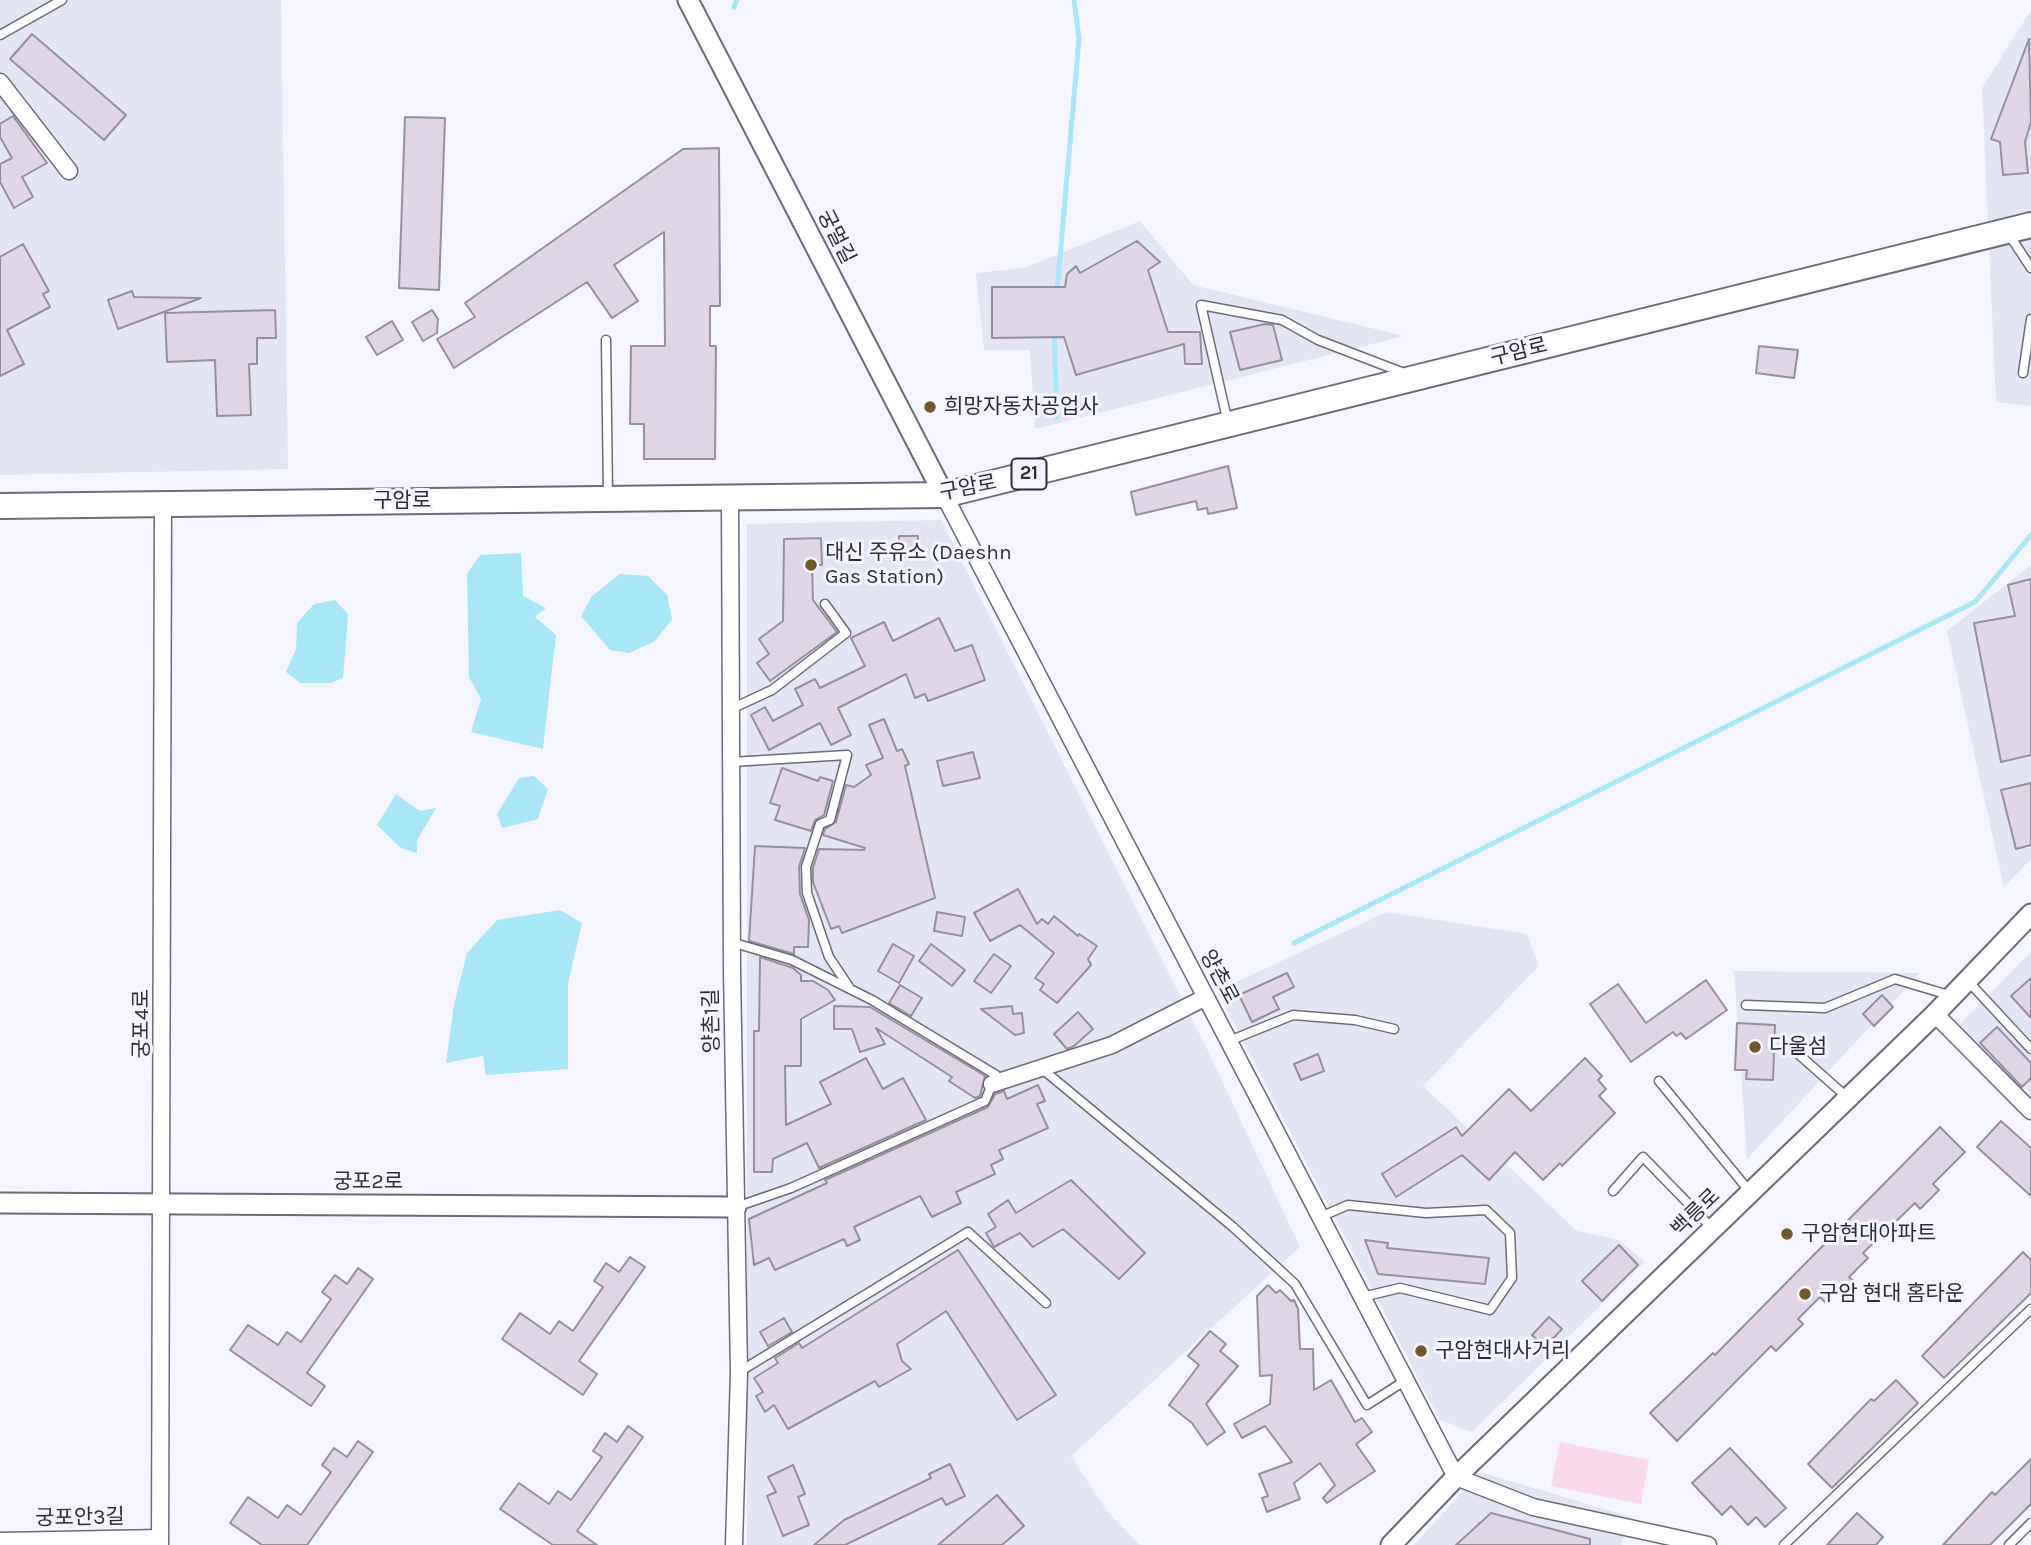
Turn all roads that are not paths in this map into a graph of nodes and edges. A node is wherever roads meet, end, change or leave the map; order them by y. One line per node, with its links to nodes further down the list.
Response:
1 (62, 0): 3 (lane)
2 (688, 0): 14 (street, 궁멀길)
3 (0, 35)
4 (0, 82): 5 (street)
5 (69, 171)
6 (2031, 225): 7 (main road, 구암로 / 21)
7 (2007, 231): 8 (lane); 12 (main road, 구암로 / 21)
8 (2031, 268)
9 (2031, 319): 11 (lane)
10 (606, 340): 16 (lane)
11 (2023, 373)
12 (1416, 378): 13 (main road, 구암로 / 21); 13 (lane)
13 (1228, 425): 14 (main road, 구암로 / 21)
14 (944, 495): 15 (main road, 구암로 / 21); 27 (street, 양촌로)
15 (730, 497): 16 (main road, 구암로 / 21); 20 (street, 양촌1길)
16 (608, 499): 17 (main road, 구암로 / 21)
17 (163, 503): 18 (main road, 구암로 / 21); 42 (street, 궁포4로)
18 (0, 506)
19 (825, 604): 20 (lane)
20 (731, 709): 21 (street, 양촌1길)
21 (731, 762): 23 (street, 양촌1길); 25 (lane)
22 (2031, 914): 24 (street, 백릉로)
23 (732, 942): 25 (lane); 43 (street, 양촌1길)
24 (1967, 980): 26 (street, 백릉로); 32 (lane)
25 (851, 990): 36 (lane)
26 (1952, 996): 28 (lane); 29 (street, 백릉로)
27 (1206, 997): 31 (street, 양촌로); 34 (street)
28 (1746, 1005)
29 (1935, 1014): 37 (street, 백릉로); 38 (street)
30 (1394, 1029): 31 (lane)
31 (1229, 1041): 44 (street, 양촌로)
32 (2031, 1049)
33 (1797, 1053): 37 (lane)
34 (1041, 1068): 36 (street); 50 (lane)
35 (1659, 1081): 40 (lane)
36 (992, 1084): 43 (lane)
37 (1848, 1098): 40 (street, 백릉로)
38 (2031, 1111)
39 (1613, 1191): 45 (lane)
40 (1750, 1192): 45 (street, 백릉로)
41 (0, 1203): 42 (street, 궁포2로)
42 (163, 1203): 43 (street, 궁포2로); 55 (street, 궁포4로)
43 (736, 1207): 49 (street, 양촌1길)
44 (1320, 1217): 46 (street, 양촌로); 46 (lane)
45 (1713, 1229): 51 (street, 백릉로)
46 (1362, 1297): 50 (street, 양촌로)
47 (1046, 1303): 49 (lane)
48 (2031, 1309): 60 (lane)
49 (739, 1372): 56 (street, 양촌1길)
50 (1406, 1380): 51 (street, 양촌로)
51 (1456, 1477): 53 (street); 57 (street, 백릉로)
52 (2031, 1523): 61 (lane)
53 (1634, 1531): 58 (street); 59 (street)
54 (0, 1541): 55 (street, 궁포안3길)
55 (160, 1541)
56 (734, 1545)
57 (1391, 1545)
58 (1624, 1545)
59 (1708, 1545)
60 (1784, 1545)
61 (2009, 1545)

